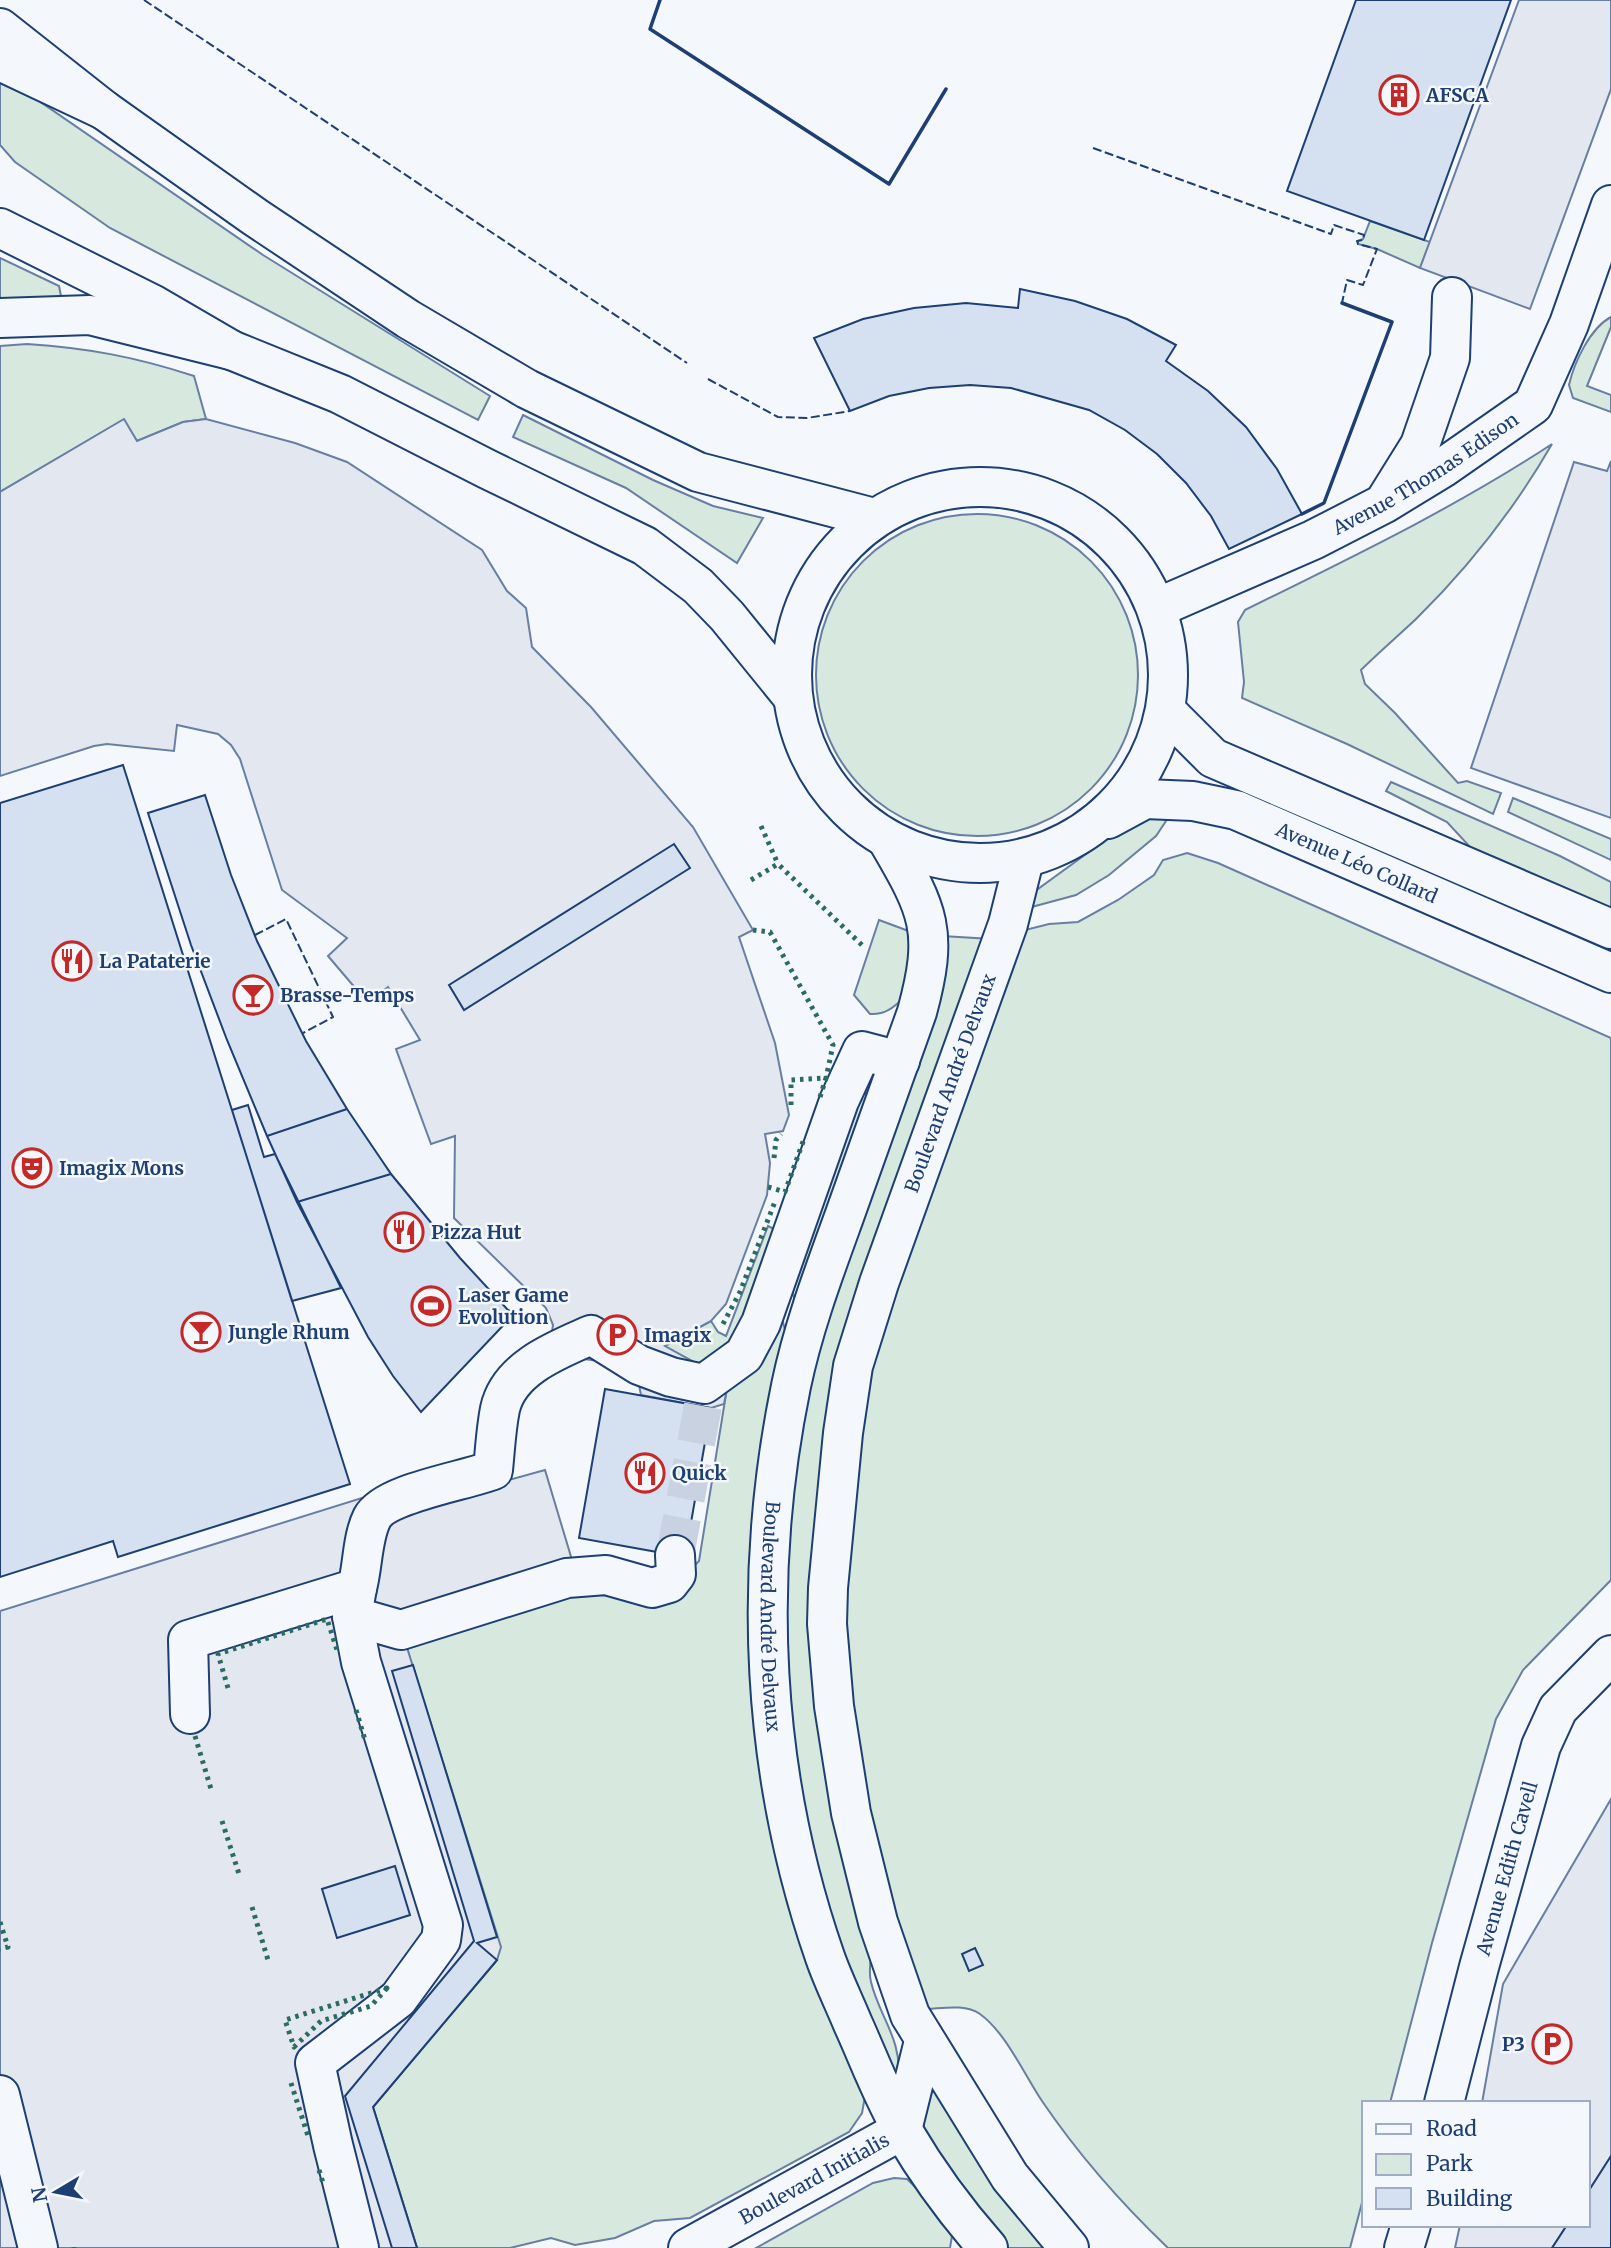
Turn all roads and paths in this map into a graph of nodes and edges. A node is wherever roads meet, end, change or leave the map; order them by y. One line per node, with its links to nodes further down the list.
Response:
1 (0, 28): 3 (main road)
2 (0, 61): 3 (main road)
3 (104, 110): 10 (main road)
4 (1611, 205): 9 (main road, Avenue Thomas Edison)
5 (0, 228): 8 (main road)
6 (1452, 297): 9 (main road)
7 (0, 318): 8 (main road)
8 (231, 350): 12 (main road)
9 (1385, 503): 11 (main road, Avenue Thomas Edison)
10 (874, 518): 11 (main road); 12 (main road)
11 (1157, 608): 13 (main road)
12 (792, 696): 15 (main road)
13 (1166, 711): 14 (main road); 17 (main road, Avenue Léo Collard)
14 (1100, 823): 16 (main road); 18 (main road, Avenue Léo Collard)
15 (888, 841): 16 (main road); 19 (main road, Boulevard André Delvaux)
16 (1024, 860): 24 (main road, Boulevard André Delvaux)
17 (1611, 929)
18 (1611, 973)
19 (900, 1061): 21 (main road); 27 (main road, Boulevard André Delvaux)
20 (676, 1555): 21 (main road)
21 (355, 1602): 23 (main road); 31 (main road)
22 (1611, 1655): 26 (main road, Avenue Edith Cavell)
23 (190, 1714)
24 (925, 2041): 27 (main road); 33 (main road, Boulevard André Delvaux)
25 (0, 2095): 30 (main road)
26 (1445, 2101)
27 (902, 2130): 29 (main road, Boulevard André Delvaux); 32 (main road, Boulevard Initialis)
28 (1410, 2227): 34 (main road)
29 (975, 2241)
30 (38, 2248)
31 (359, 2248)
32 (688, 2248)
33 (1069, 2248)
34 (1404, 2248)

